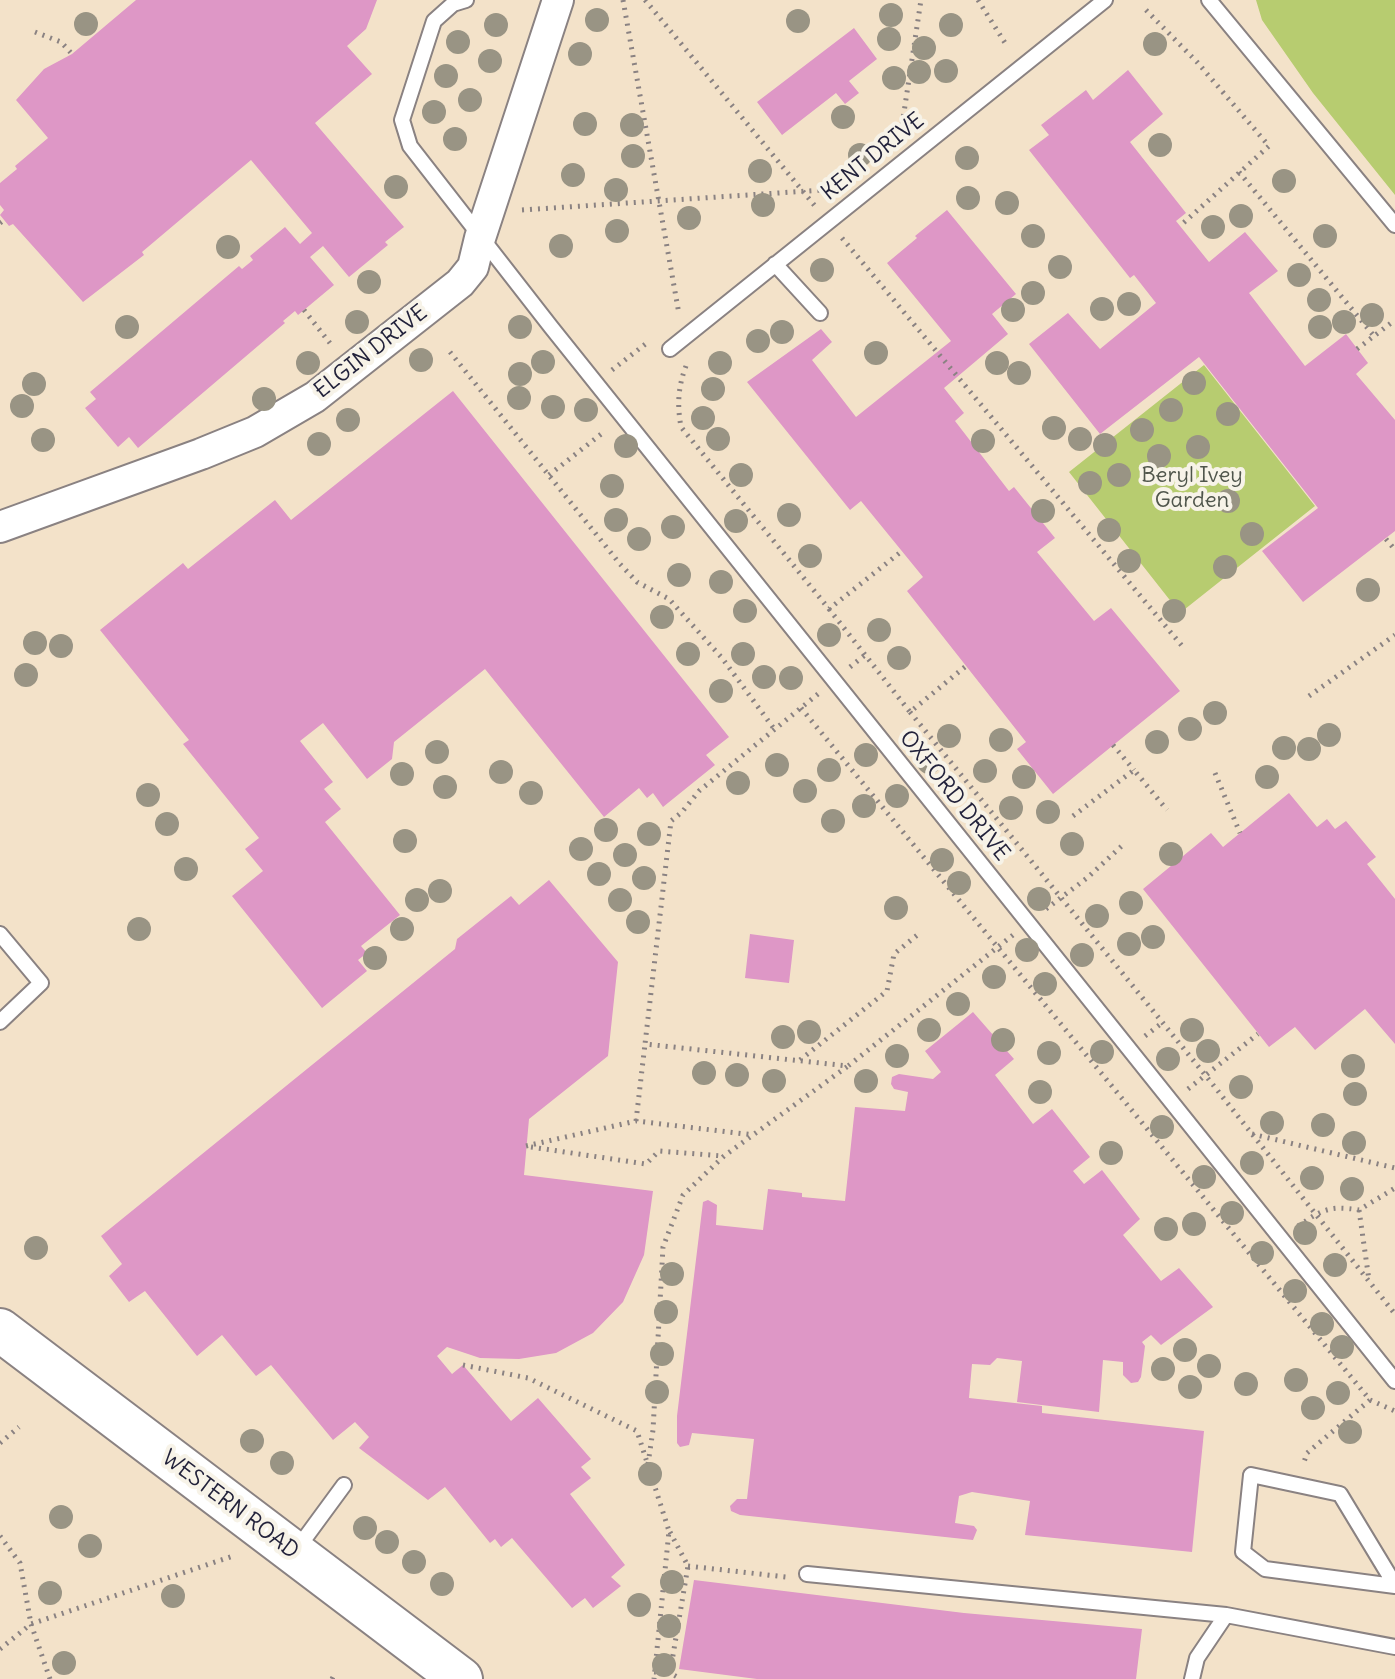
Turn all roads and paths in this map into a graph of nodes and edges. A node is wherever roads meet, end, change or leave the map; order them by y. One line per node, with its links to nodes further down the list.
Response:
1 (466, 0): 22 (lane, OXFORD DRIVE)
2 (558, 0): 22 (street, ELGIN DRIVE)
3 (623, 0): 17 (path)
4 (645, 0): 15 (path)
5 (921, 0): 13 (path)
6 (978, 0): 11 (path)
7 (1105, 0): 19 (lane, KENT DRIVE)
8 (1209, 0): 20 (lane)
9 (1146, 10): 14 (path)
10 (35, 32): 12 (path)
11 (1007, 46)
12 (72, 54)
13 (901, 132)
14 (1239, 172): 21 (path); 30 (path)
15 (802, 190): 16 (path); 17 (path); 19 (path)
16 (823, 190)
17 (660, 201): 18 (path); 28 (path)
18 (509, 211)
19 (828, 221): 23 (path); 25 (lane, KENT DRIVE)
20 (1395, 225)
21 (1180, 226)
22 (480, 238): 35 (street, ELGIN DRIVE); 61 (lane, OXFORD DRIVE)
23 (842, 238): 24 (path); 46 (path)
24 (832, 247)
25 (775, 264): 27 (lane); 31 (lane, KENT DRIVE)
26 (304, 310): 35 (path)
27 (820, 313)
28 (680, 317)
29 (1395, 320): 30 (path)
30 (1374, 336): 32 (path)
31 (670, 349)
32 (1357, 349)
33 (450, 352): 39 (path)
34 (689, 359): 37 (path)
35 (350, 369): 40 (street, ELGIN DRIVE)
36 (673, 378): 37 (path)
37 (681, 382): 44 (path)
38 (615, 423): 39 (path)
39 (549, 475): 52 (path)
40 (0, 527)
41 (1386, 539): 42 (path)
42 (1395, 550)
43 (902, 551): 44 (path)
44 (829, 609): 51 (path)
45 (1395, 635): 49 (path)
46 (1183, 647)
47 (966, 666): 51 (path)
48 (822, 690): 50 (path)
49 (1309, 696)
50 (801, 708): 52 (path); 64 (path)
51 (910, 712): 60 (path)
52 (775, 730): 67 (path)
53 (1113, 745): 54 (path)
54 (1134, 770): 56 (path); 57 (path)
55 (1215, 773): 58 (path)
56 (1167, 810)
57 (1073, 816)
58 (1240, 833)
59 (1125, 843): 60 (path)
60 (1062, 897): 61 (path); 70 (path)
61 (1028, 923): 64 (path); 71 (lane, OXFORD DRIVE)
62 (921, 932): 68 (path)
63 (0, 934): 65 (lane)
64 (999, 946): 69 (path); 86 (path)
65 (0, 1022)
66 (1258, 1034): 70 (path)
67 (645, 1044): 68 (path); 72 (path)
68 (799, 1061): 69 (path)
69 (848, 1066): 74 (path)
70 (1206, 1076): 71 (path); 73 (path)
71 (1171, 1102): 80 (lane, OXFORD DRIVE)
72 (636, 1121): 74 (path); 75 (path)
73 (1251, 1133): 76 (path); 79 (path)
74 (755, 1135): 75 (path)
75 (724, 1156): 90 (path)
76 (1395, 1168)
77 (1395, 1188): 78 (path)
78 (1359, 1210): 79 (path); 81 (path)
79 (1315, 1215): 80 (path); 81 (path)
80 (1283, 1241): 85 (lane, OXFORD DRIVE)
81 (1369, 1281): 82 (path)
82 (1395, 1314)
83 (0, 1330): 95 (main road, WESTERN ROAD)
84 (463, 1365): 90 (path)
85 (1395, 1381)
86 (1370, 1400): 87 (path); 91 (path)
87 (1395, 1411)
88 (19, 1427): 89 (path)
89 (0, 1443)
90 (648, 1464): 93 (path)
91 (1296, 1484): 97 (lane); 97 (lane)
92 (344, 1485): 95 (lane)
93 (669, 1531): 102 (path); 103 (path)
94 (0, 1536): 99 (path)
95 (287, 1547): 99 (path); 105 (main road, WESTERN ROAD)
96 (807, 1574): 98 (lane)
97 (1395, 1586)
98 (1226, 1615): 100 (lane); 107 (lane)
99 (31, 1624): 101 (path); 104 (path)
100 (1395, 1647)
101 (0, 1649)
102 (670, 1673): 103 (path); 106 (path)
103 (654, 1676)
104 (50, 1679)
105 (461, 1679)
106 (681, 1679)
107 (1192, 1679)

